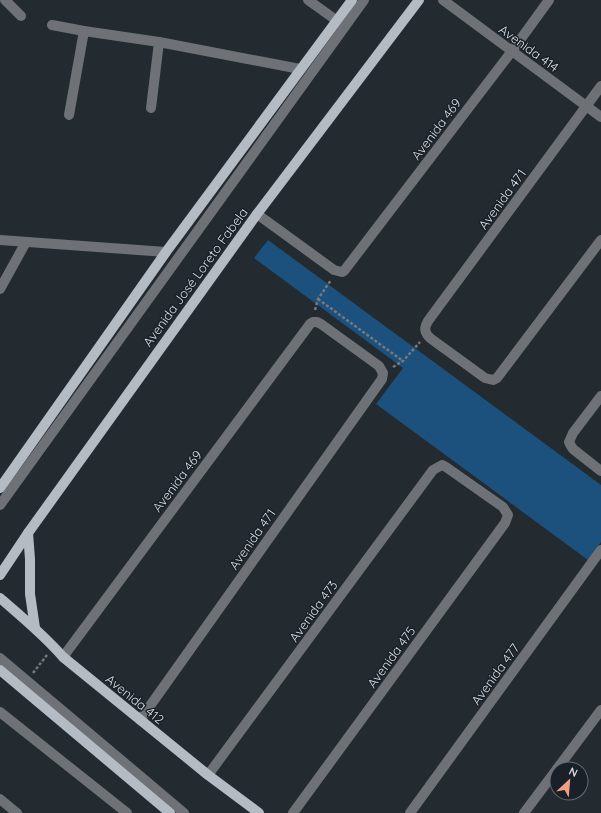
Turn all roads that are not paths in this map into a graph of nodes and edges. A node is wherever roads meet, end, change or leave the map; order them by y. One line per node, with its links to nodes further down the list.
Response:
1 (5, 0): 8 (street)
2 (308, 0): 9 (street)
3 (352, 0): 9 (main road)
4 (364, 0): 31 (street)
5 (419, 0): 20 (main road, Avenida José Loreto Fabela)
6 (443, 0): 13 (street, Avenida 414)
7 (549, 0): 13 (street, Avenida 469)
8 (21, 16)
9 (336, 20): 14 (main road)
10 (52, 25): 11 (street)
11 (84, 31): 12 (street); 18 (street)
12 (159, 42): 14 (street); 17 (street)
13 (512, 51): 16 (street, Avenida 414); 20 (street, Avenida 469)
14 (300, 69): 24 (main road)
15 (601, 86): 16 (street, Avenida 471)
16 (587, 106): 19 (street, Avenida 414); 22 (street, Avenida 471)
17 (151, 108)
18 (69, 115)
19 (601, 116)
20 (257, 214): 33 (main road, Avenida José Loreto Fabela)
21 (0, 240): 23 (street)
22 (601, 240)
23 (26, 242): 24 (street); 25 (street)
24 (166, 252): 29 (main road)
25 (0, 289)
26 (314, 322): 38 (street, Avenida 469); 43 (street, Avenida 471)
27 (601, 396): 28 (street)
28 (601, 471)
29 (3, 481): 30 (main road)
30 (0, 488)
31 (0, 505)
32 (508, 515): 45 (street, Avenida 473); 53 (street, Avenida 475)
33 (28, 533): 35 (main road, Avenida José Loreto Fabela); 37 (main road)
34 (601, 550): 54 (street, Avenida 477)
35 (0, 575)
36 (0, 598): 37 (main road, Avenida 412)
37 (35, 628): 38 (main road, Avenida 412)
38 (63, 657): 43 (main road, Avenida 412)
39 (0, 658): 51 (street)
40 (3, 673): 50 (main road)
41 (601, 710): 44 (street)
42 (0, 712): 49 (street)
43 (140, 720): 45 (main road, Avenida 412)
44 (563, 761)
45 (208, 774): 52 (main road, Avenida 412)
46 (549, 780): 55 (street)
47 (0, 799): 48 (street)
48 (17, 813)
49 (127, 813)
50 (170, 813)
51 (184, 813)
52 (258, 813)
53 (293, 813)
54 (410, 813)
55 (524, 813)

